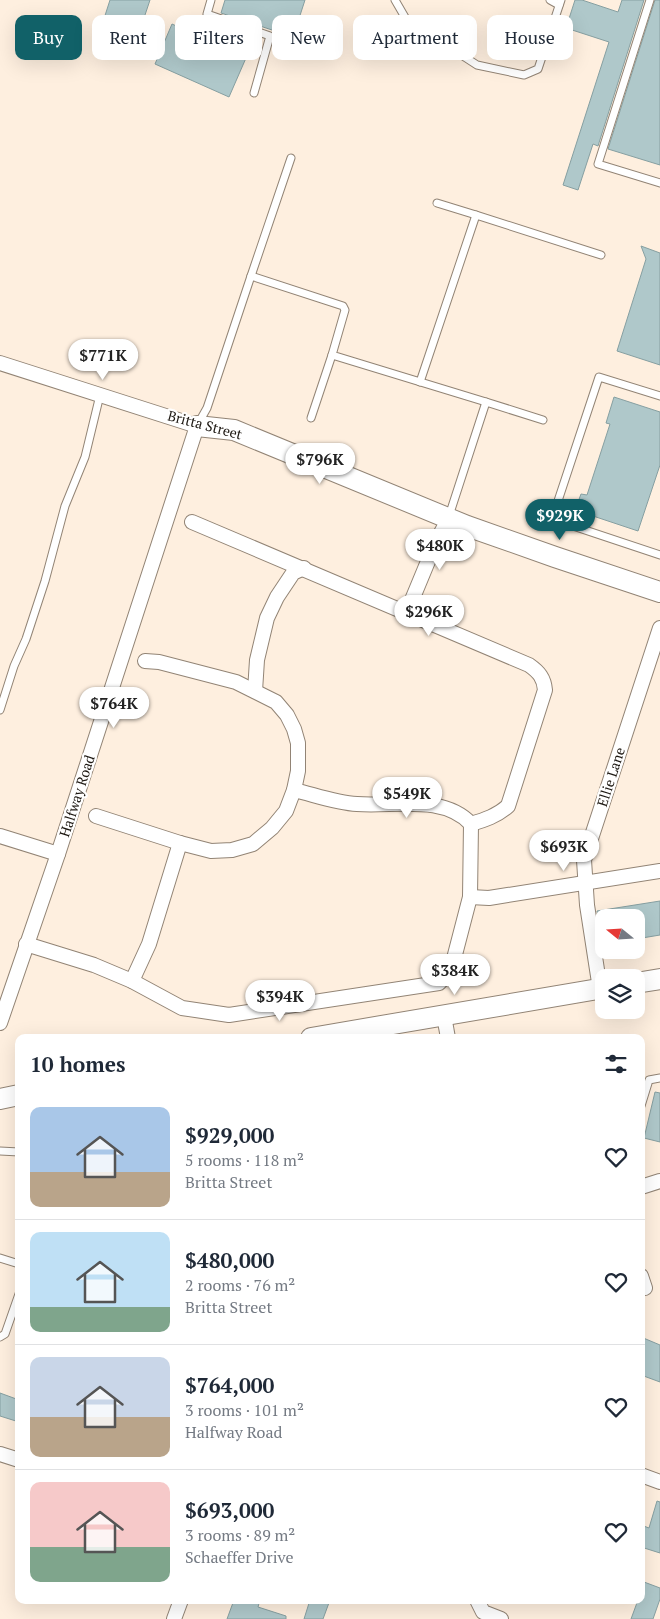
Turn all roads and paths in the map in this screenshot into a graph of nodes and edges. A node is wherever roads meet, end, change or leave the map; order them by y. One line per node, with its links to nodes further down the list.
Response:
1 (211, 0): 6 (lane)
2 (395, 0): 5 (lane)
3 (550, 0): 5 (lane)
4 (650, 0): 8 (lane)
5 (560, 2)
6 (254, 93)
7 (291, 158): 12 (lane)
8 (660, 183)
9 (437, 202): 10 (lane)
10 (476, 215): 11 (lane); 15 (lane)
11 (601, 255)
12 (251, 276): 13 (lane); 21 (lane)
13 (332, 355): 15 (lane); 19 (lane)
14 (0, 362): 16 (street, Britta Street)
15 (420, 382): 18 (lane)
16 (100, 394): 21 (street, Britta Street); 31 (lane)
17 (660, 396): 24 (lane)
18 (486, 402): 20 (lane); 22 (lane)
19 (311, 418)
20 (543, 420)
21 (198, 426): 22 (street, Britta Street); 37 (street, Halfway Road)
22 (448, 518): 26 (street, Britta Street); 27 (street)
23 (192, 522): 25 (street)
24 (660, 555)
25 (304, 568): 27 (street); 30 (street)
26 (660, 592)
27 (407, 612): 34 (street)
28 (660, 628): 39 (street, Ellie Lane)
29 (145, 661): 30 (street)
30 (255, 691): 32 (street)
31 (0, 710)
32 (294, 790): 34 (street); 36 (street)
33 (96, 816): 36 (street)
34 (470, 824): 40 (street)
35 (0, 836): 37 (street)
36 (180, 843): 44 (street)
37 (58, 854): 41 (street, Halfway Road)
38 (660, 871): 39 (street)
39 (586, 883): 40 (street); 42 (street, Ellie Lane)
40 (470, 897): 44 (street)
41 (26, 944): 44 (street); 46 (street, Halfway Road)
42 (598, 969)
43 (660, 979): 45 (street)
44 (132, 981)
45 (645, 982)
46 (5, 989): 49 (street, Halfway Road)
47 (595, 990): 48 (street)
48 (444, 1016): 50 (street); 51 (street)
49 (0, 1023)
50 (335, 1034)
51 (447, 1034)
52 (660, 1078): 53 (lane)
53 (645, 1093)
54 (15, 1096): 55 (street)
55 (0, 1099)
56 (0, 1151): 57 (lane)
57 (15, 1152)
58 (660, 1181): 59 (street)
59 (645, 1183)
60 (0, 1258): 61 (lane)
61 (15, 1263)
62 (15, 1305): 63 (lane)
63 (0, 1338)
64 (0, 1454): 65 (street)
65 (15, 1459)
66 (645, 1476): 67 (street)
67 (660, 1482)
68 (180, 1604): 70 (street)
69 (478, 1604): 71 (street)
70 (174, 1619)
71 (501, 1619)

